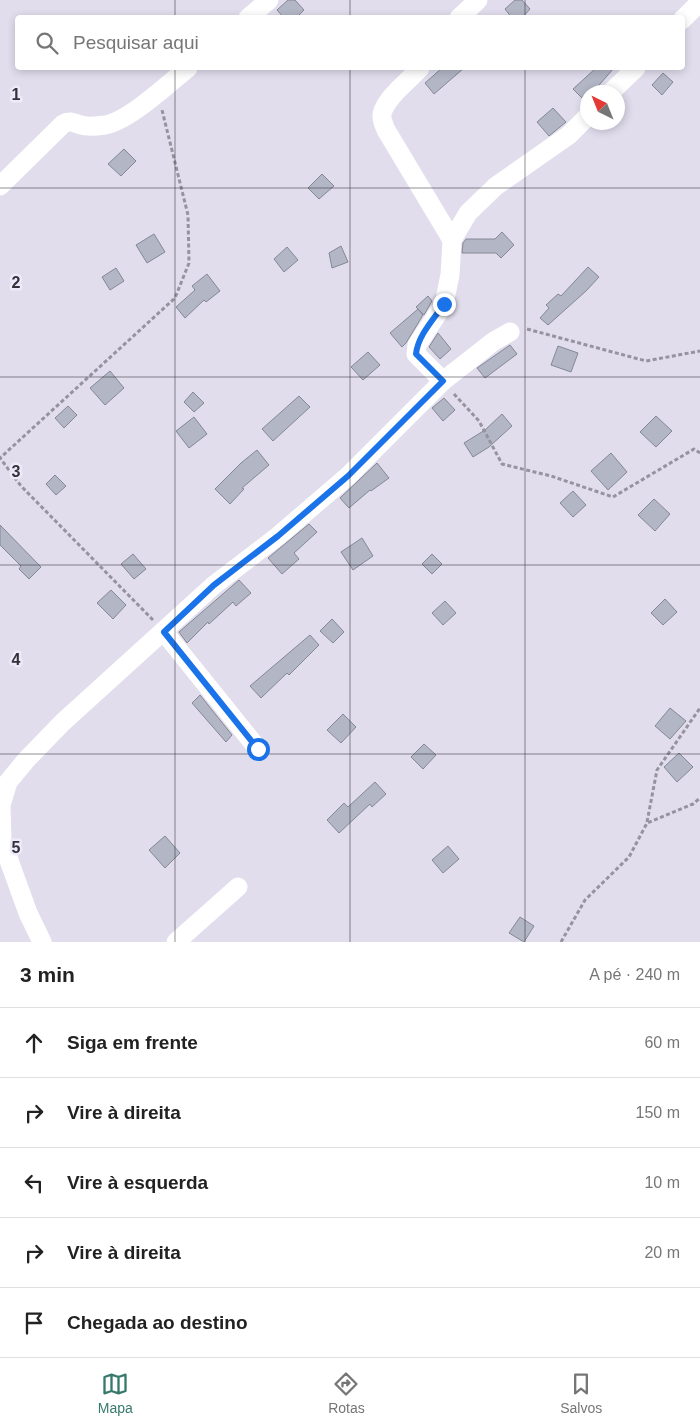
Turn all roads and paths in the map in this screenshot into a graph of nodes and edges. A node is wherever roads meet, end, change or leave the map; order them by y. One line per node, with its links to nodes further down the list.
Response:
1 (269, 0): 4 (street)
2 (478, 0): 5 (street)
3 (700, 2): 6 (street)
4 (252, 15)
5 (462, 15)
6 (685, 17)
7 (186, 70): 11 (street)
8 (418, 70): 14 (street)
9 (634, 70): 10 (street)
10 (618, 85)
11 (158, 92): 13 (street); 19 (path)
12 (580, 124): 14 (street)
13 (0, 186)
14 (452, 240): 17 (street)
15 (510, 332): 16 (path); 17 (street)
16 (700, 351)
17 (443, 381): 18 (path); 19 (street)
18 (700, 453)
19 (164, 632): 21 (street); 23 (street)
20 (700, 708): 24 (path)
21 (258, 749)
22 (700, 798): 24 (path)
23 (0, 805): 26 (street)
24 (646, 823): 28 (path)
25 (238, 887): 27 (street)
26 (42, 942)
27 (176, 942)
28 (561, 942)

